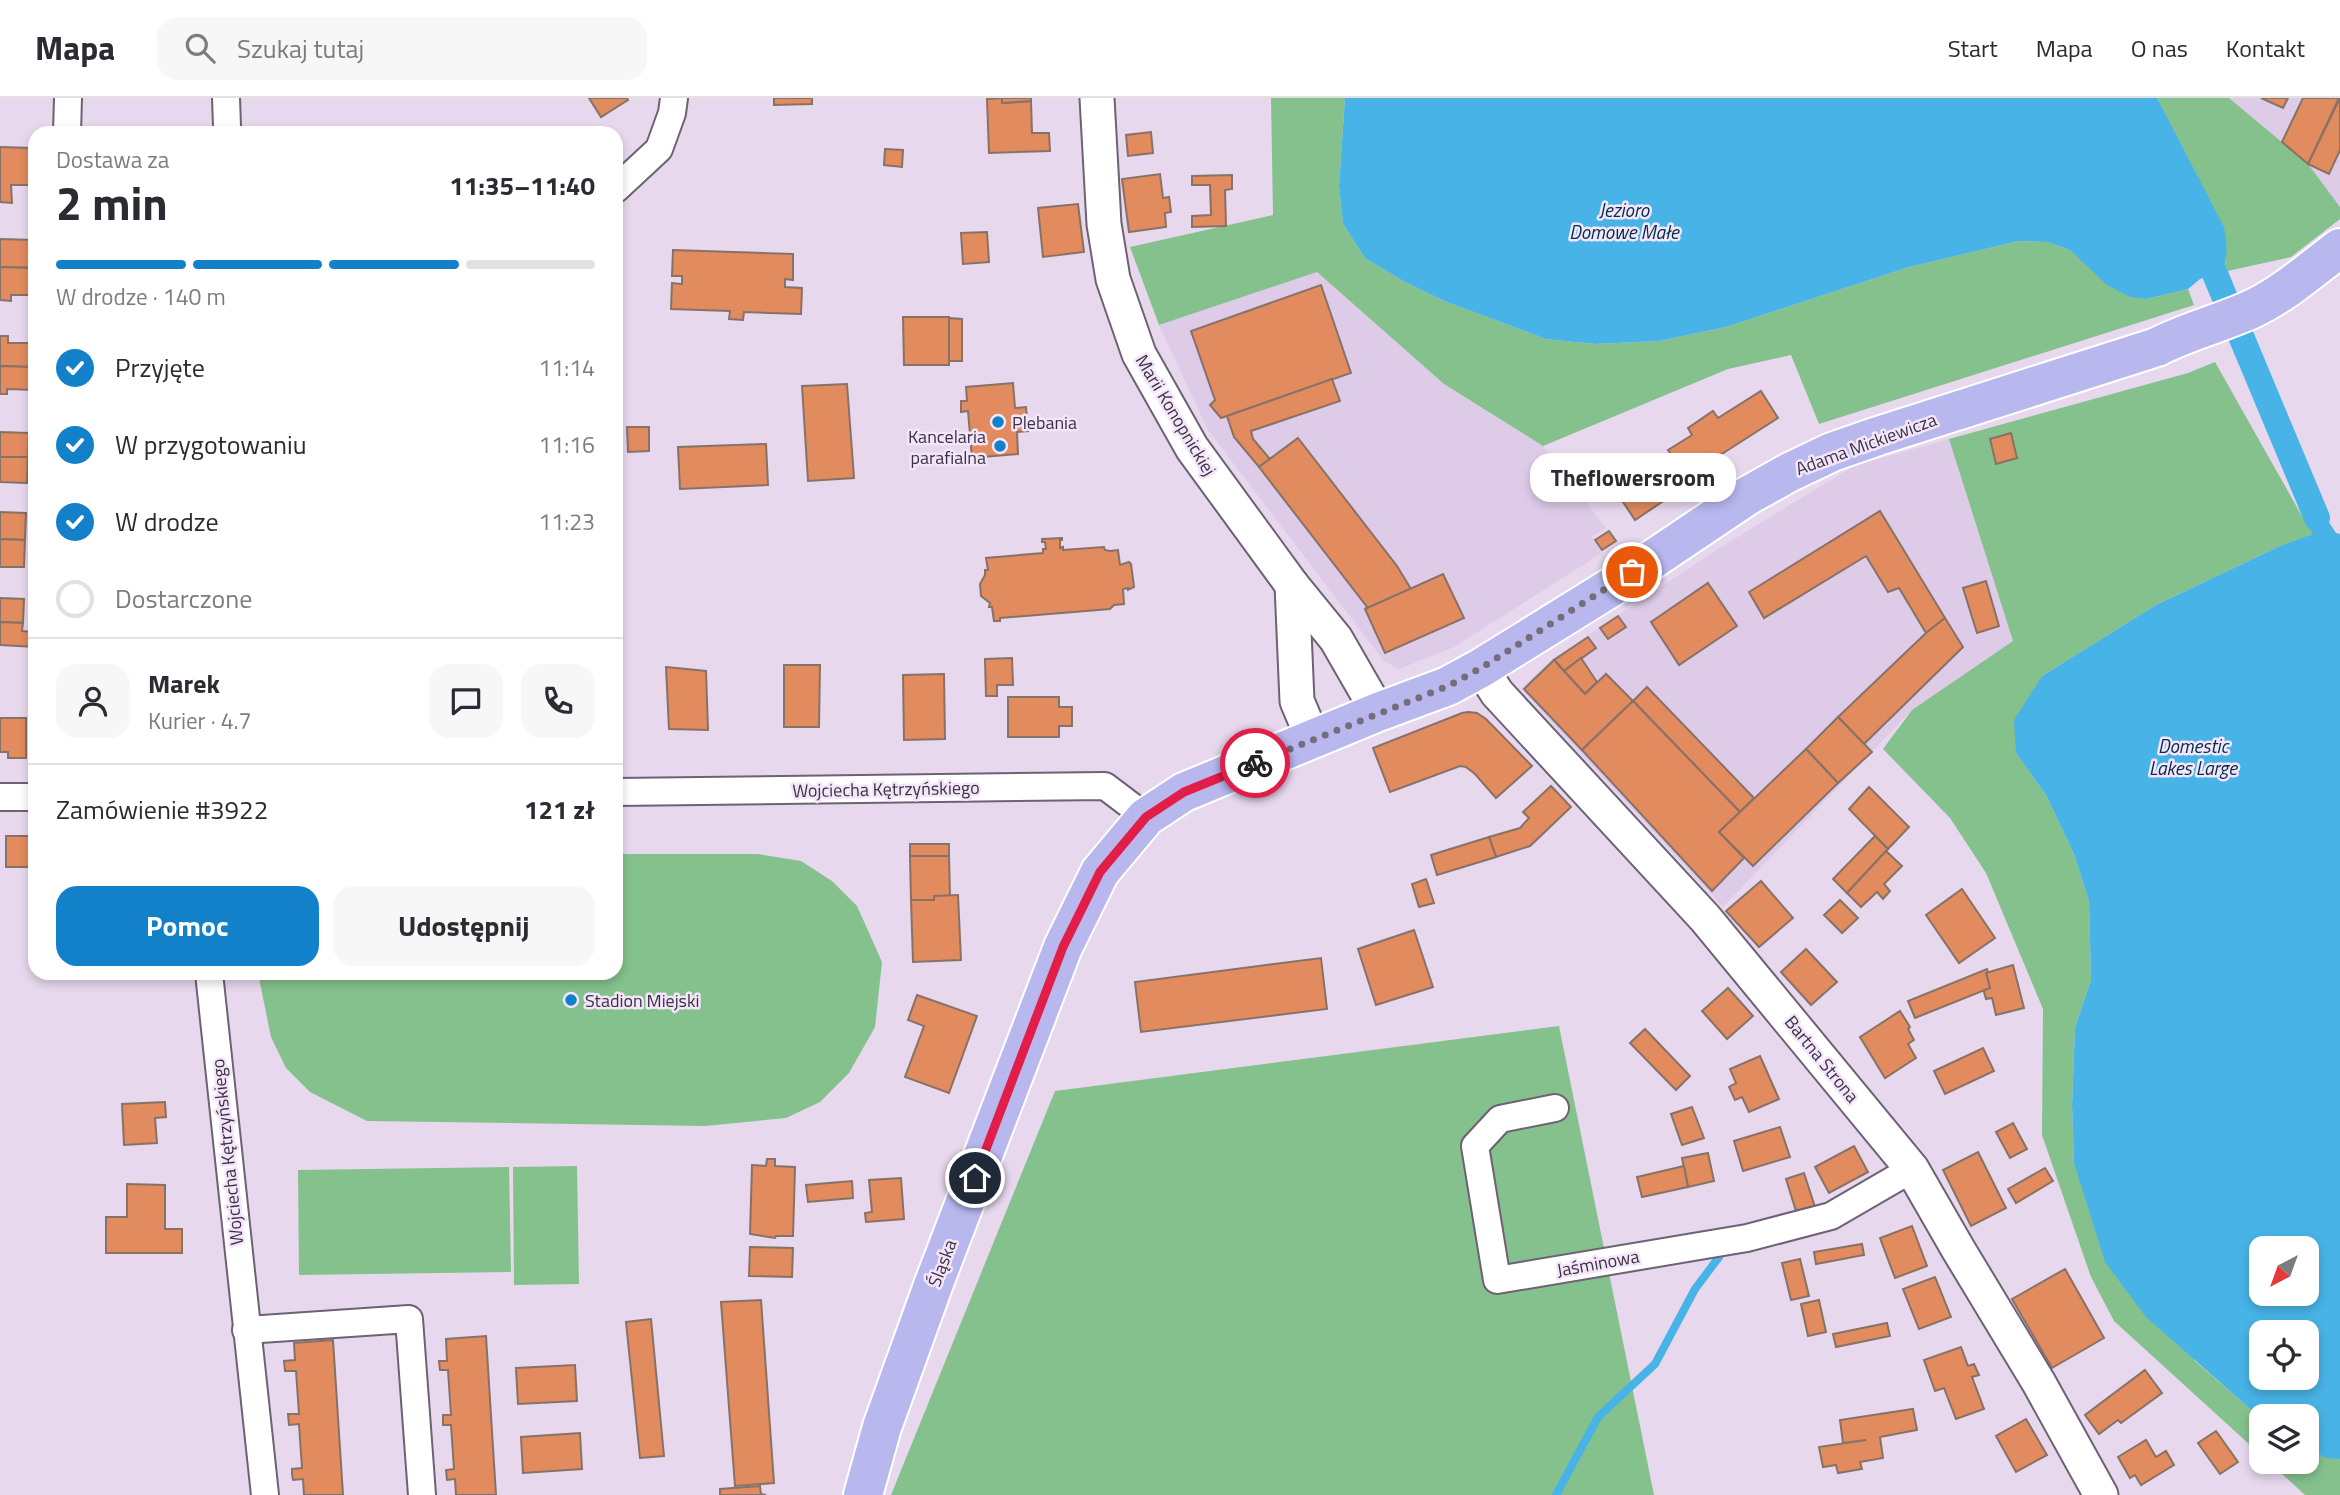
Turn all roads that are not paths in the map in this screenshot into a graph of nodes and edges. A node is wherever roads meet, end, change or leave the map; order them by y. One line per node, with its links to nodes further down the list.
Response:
1 (68, 98): 5 (street)
2 (226, 98): 6 (street)
3 (674, 98): 7 (street)
4 (1097, 98): 9 (street, Marii Konopnickiej)
5 (67, 126)
6 (227, 126)
7 (623, 183)
8 (2340, 248): 10 (main road, Adama Mickiewicza)
9 (1292, 585): 11 (street, Marii Konopnickiej); 12 (street)
10 (1481, 668): 11 (main road, Adama Mickiewicza); 19 (street, Bartna Strona)
11 (1378, 712): 12 (main road, Śląska)
12 (1313, 739): 16 (main road, Śląska)
13 (623, 792): 16 (street, Wojciecha Kętrzyńskiego)
14 (0, 797): 15 (street)
15 (28, 797)
16 (1146, 817): 23 (main road, Śląska)
17 (209, 980): 20 (street, Wojciecha Kętrzyńskiego)
18 (1555, 1108): 19 (street, Jaśminowa)
19 (1912, 1169): 24 (street, Bartna Strona)
20 (246, 1330): 21 (street, Wojciecha Kętrzyńskiego); 22 (street)
21 (265, 1495)
22 (422, 1495)
23 (863, 1495)
24 (2101, 1495)

